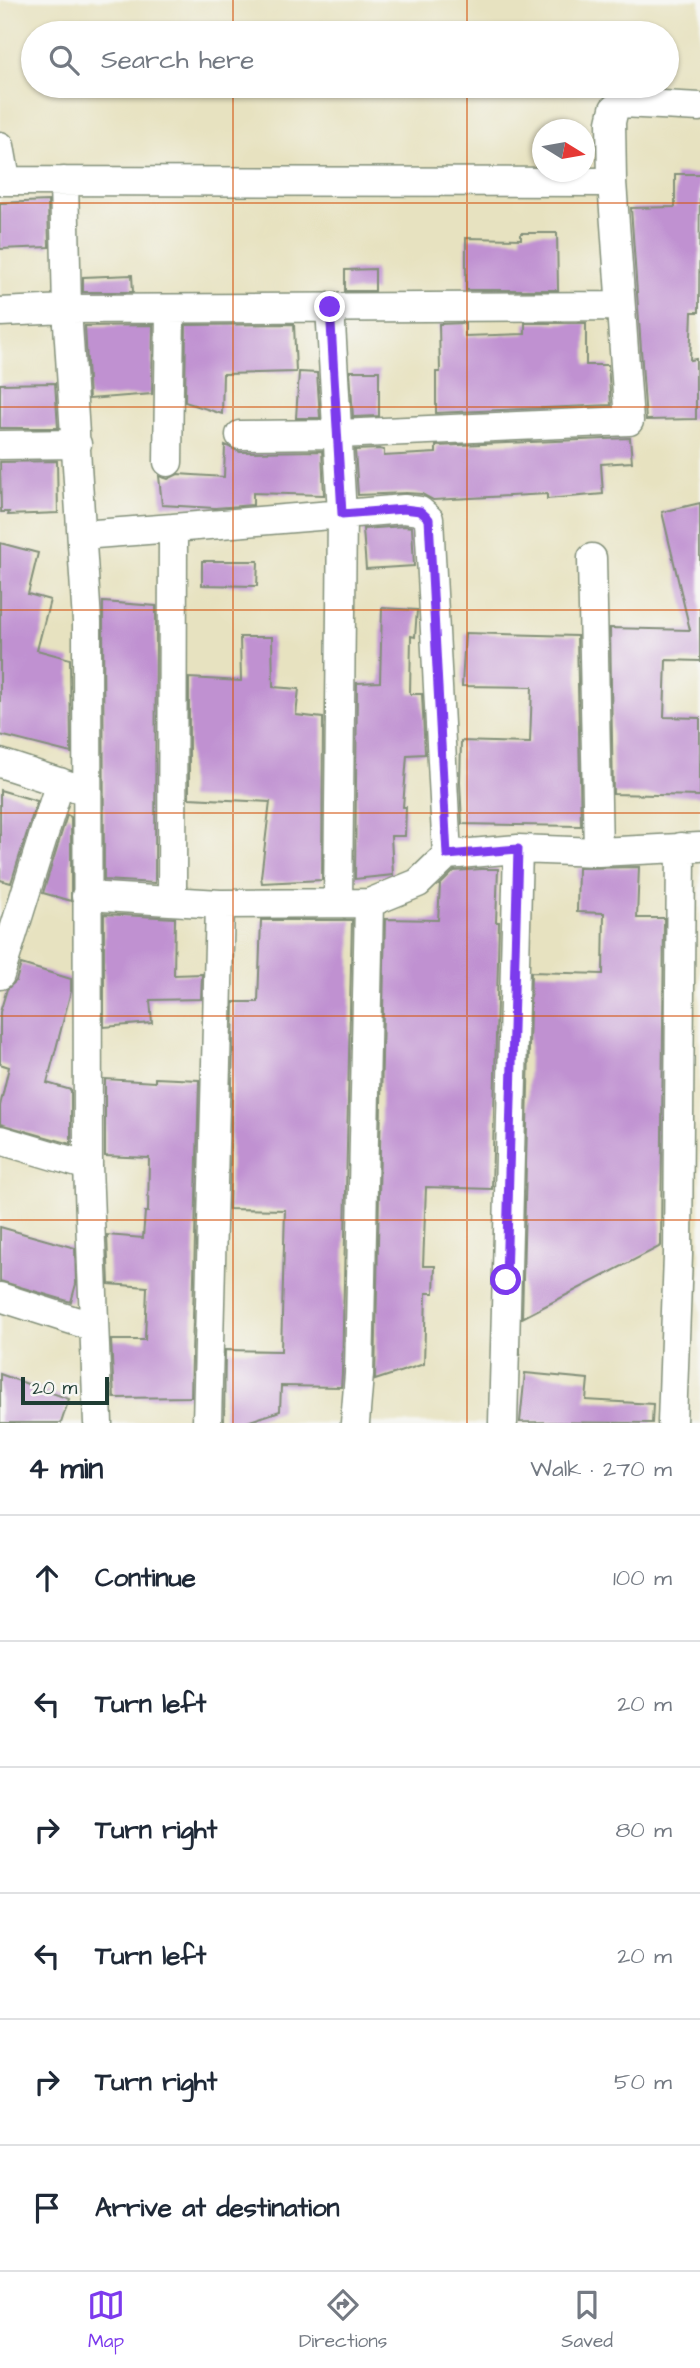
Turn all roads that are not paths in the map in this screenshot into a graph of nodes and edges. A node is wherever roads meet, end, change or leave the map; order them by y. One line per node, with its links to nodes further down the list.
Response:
1 (700, 107): 5 (street)
2 (0, 146): 3 (street)
3 (3, 181): 4 (street)
4 (64, 181): 5 (street); 8 (street)
5 (612, 182): 6 (street)
6 (620, 306): 7 (street); 11 (street)
7 (330, 307): 9 (street); 11 (street)
8 (67, 309): 9 (street); 10 (street); 13 (street)
9 (170, 309): 15 (street)
10 (0, 312)
11 (339, 434): 12 (street); 16 (street)
12 (240, 435)
13 (77, 444): 14 (street); 18 (street)
14 (0, 445)
15 (168, 462)
16 (342, 514): 17 (street); 26 (street); 29 (street)
17 (173, 528): 18 (street); 28 (street)
18 (82, 535): 22 (street)
19 (592, 558): 25 (street)
20 (0, 763): 21 (street)
21 (60, 782): 22 (street); 32 (street)
22 (86, 790): 27 (street)
23 (691, 847): 25 (street); 41 (street)
24 (518, 849): 25 (street); 26 (street); 40 (street)
25 (598, 852)
26 (447, 855): 30 (street)
27 (86, 897): 28 (street); 34 (street)
28 (172, 900): 31 (street)
29 (338, 903): 30 (street); 31 (street)
30 (369, 903): 39 (street)
31 (220, 904): 38 (street)
32 (0, 975)
33 (0, 1140): 34 (street)
34 (88, 1166): 36 (street)
35 (0, 1297): 36 (street)
36 (94, 1327): 37 (street)
37 (98, 1423)
38 (207, 1423)
39 (355, 1423)
40 (503, 1423)
41 (672, 1423)

